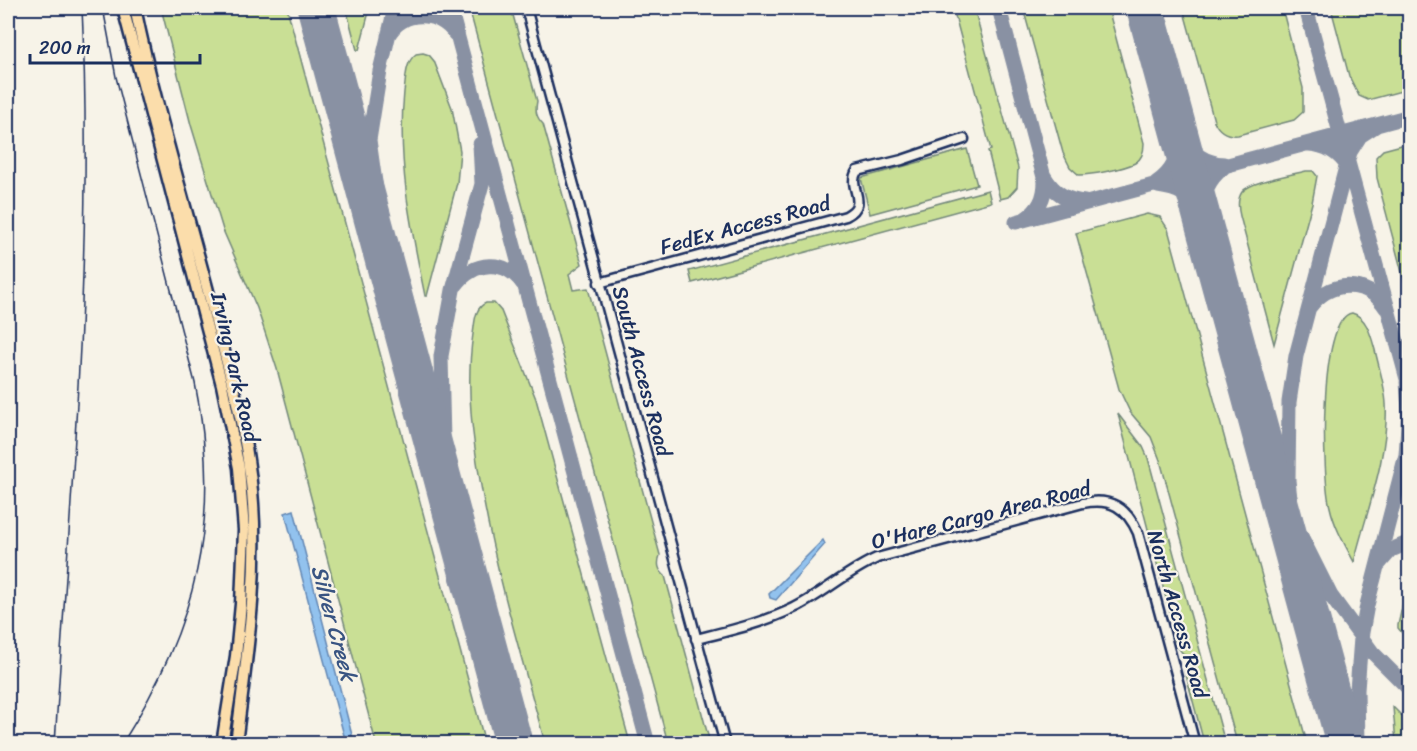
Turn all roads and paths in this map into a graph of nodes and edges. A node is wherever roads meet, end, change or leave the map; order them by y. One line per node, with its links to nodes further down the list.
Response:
1 (123, 8): 8 (main road, Irving Park Road)
2 (135, 8): 9 (main road, Irving Park Road)
3 (526, 8): 5 (street, South Access Road)
4 (964, 139): 5 (street, FedEx Access Road)
5 (599, 283): 7 (street, South Access Road)
6 (1112, 504): 7 (street, O'Hare Cargo Area Road); 11 (street, North Access Road)
7 (696, 639): 10 (street, South Access Road)
8 (222, 744)
9 (236, 744)
10 (725, 744)
11 (1195, 744)

